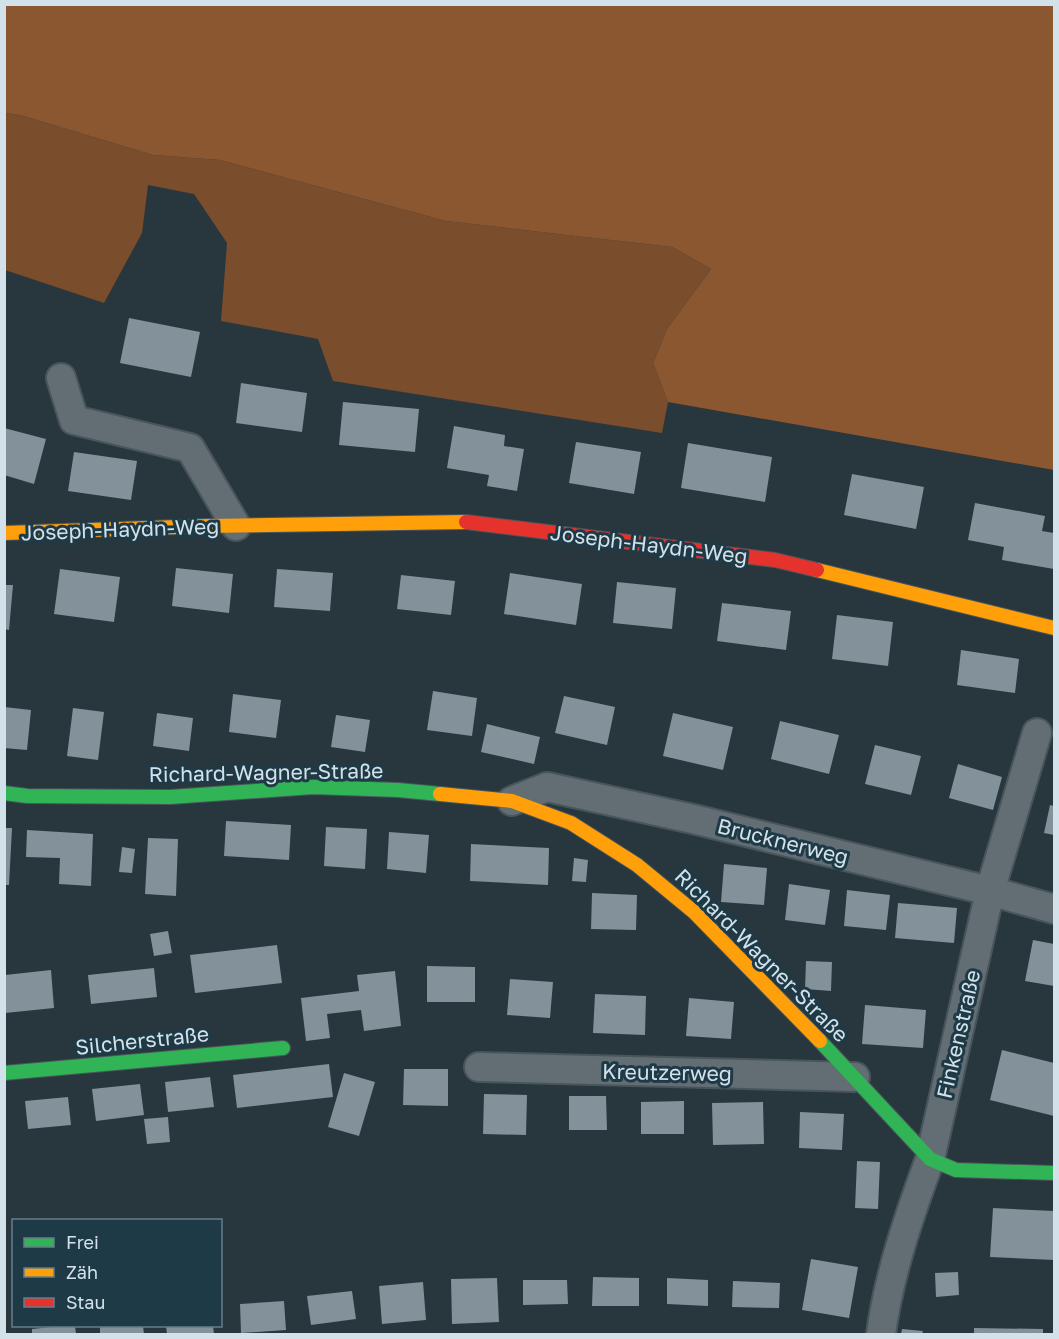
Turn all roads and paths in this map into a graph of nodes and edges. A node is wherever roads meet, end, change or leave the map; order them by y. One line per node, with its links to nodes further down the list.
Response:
1 (61, 378): 2 (street, Joseph-Haydn-Weg)
2 (236, 526): 3 (street, Joseph-Haydn-Weg); 4 (street, Joseph-Haydn-Weg)
3 (4, 533)
4 (1054, 628)
5 (1037, 734): 8 (street, Finkenstraße)
6 (4, 793): 7 (street, Richard-Wagner-Straße)
7 (512, 801): 8 (street, Brucknerweg); 13 (street, Richard-Wagner-Straße)
8 (990, 891): 9 (street, Brucknerweg); 14 (street, Finkenstraße)
9 (1054, 909)
10 (283, 1048): 12 (street, Silcherstraße)
11 (479, 1068): 13 (street, Kreutzerweg)
12 (4, 1074)
13 (855, 1077): 14 (street, Richard-Wagner-Straße)
14 (930, 1159): 15 (street); 16 (street, Finkenstraße)
15 (1054, 1173)
16 (881, 1335)

